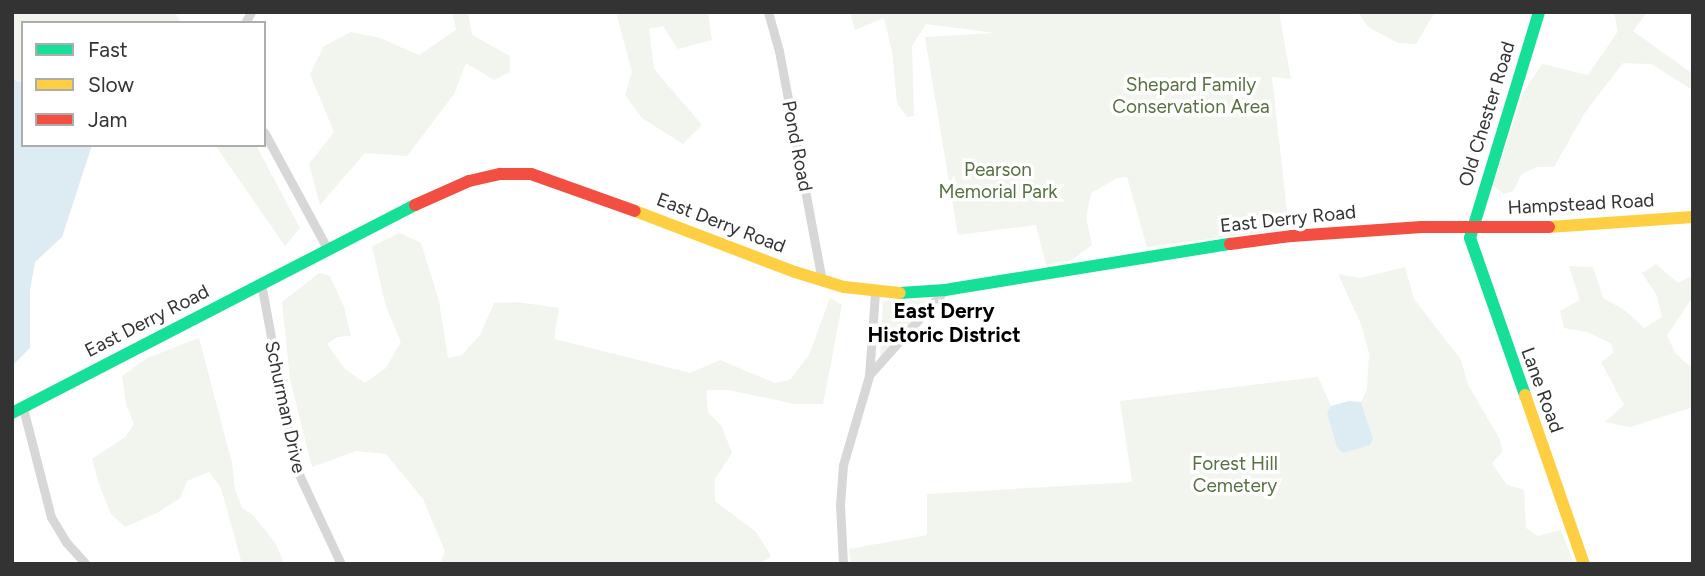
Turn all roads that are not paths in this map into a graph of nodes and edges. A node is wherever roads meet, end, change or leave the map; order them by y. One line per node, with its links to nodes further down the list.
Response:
1 (768, 12): 7 (street, Pond Road)
2 (1539, 12): 5 (street, Old Chester Road)
3 (266, 136): 6 (street)
4 (1693, 217): 5 (street, Hampstead Road)
5 (1472, 228): 9 (street, East Derry Road); 16 (street, Lane Road)
6 (328, 250): 7 (street, East Derry Road); 8 (street, East Derry Road)
7 (822, 281): 10 (street, East Derry Road)
8 (261, 284): 12 (street, East Derry Road); 14 (street, Schurman Drive)
9 (945, 290): 10 (street, East Derry Road); 11 (street)
10 (875, 292): 11 (street)
11 (869, 376): 15 (street)
12 (18, 410): 13 (street)
13 (86, 564)
14 (341, 564)
15 (843, 564)
16 (1584, 564)

